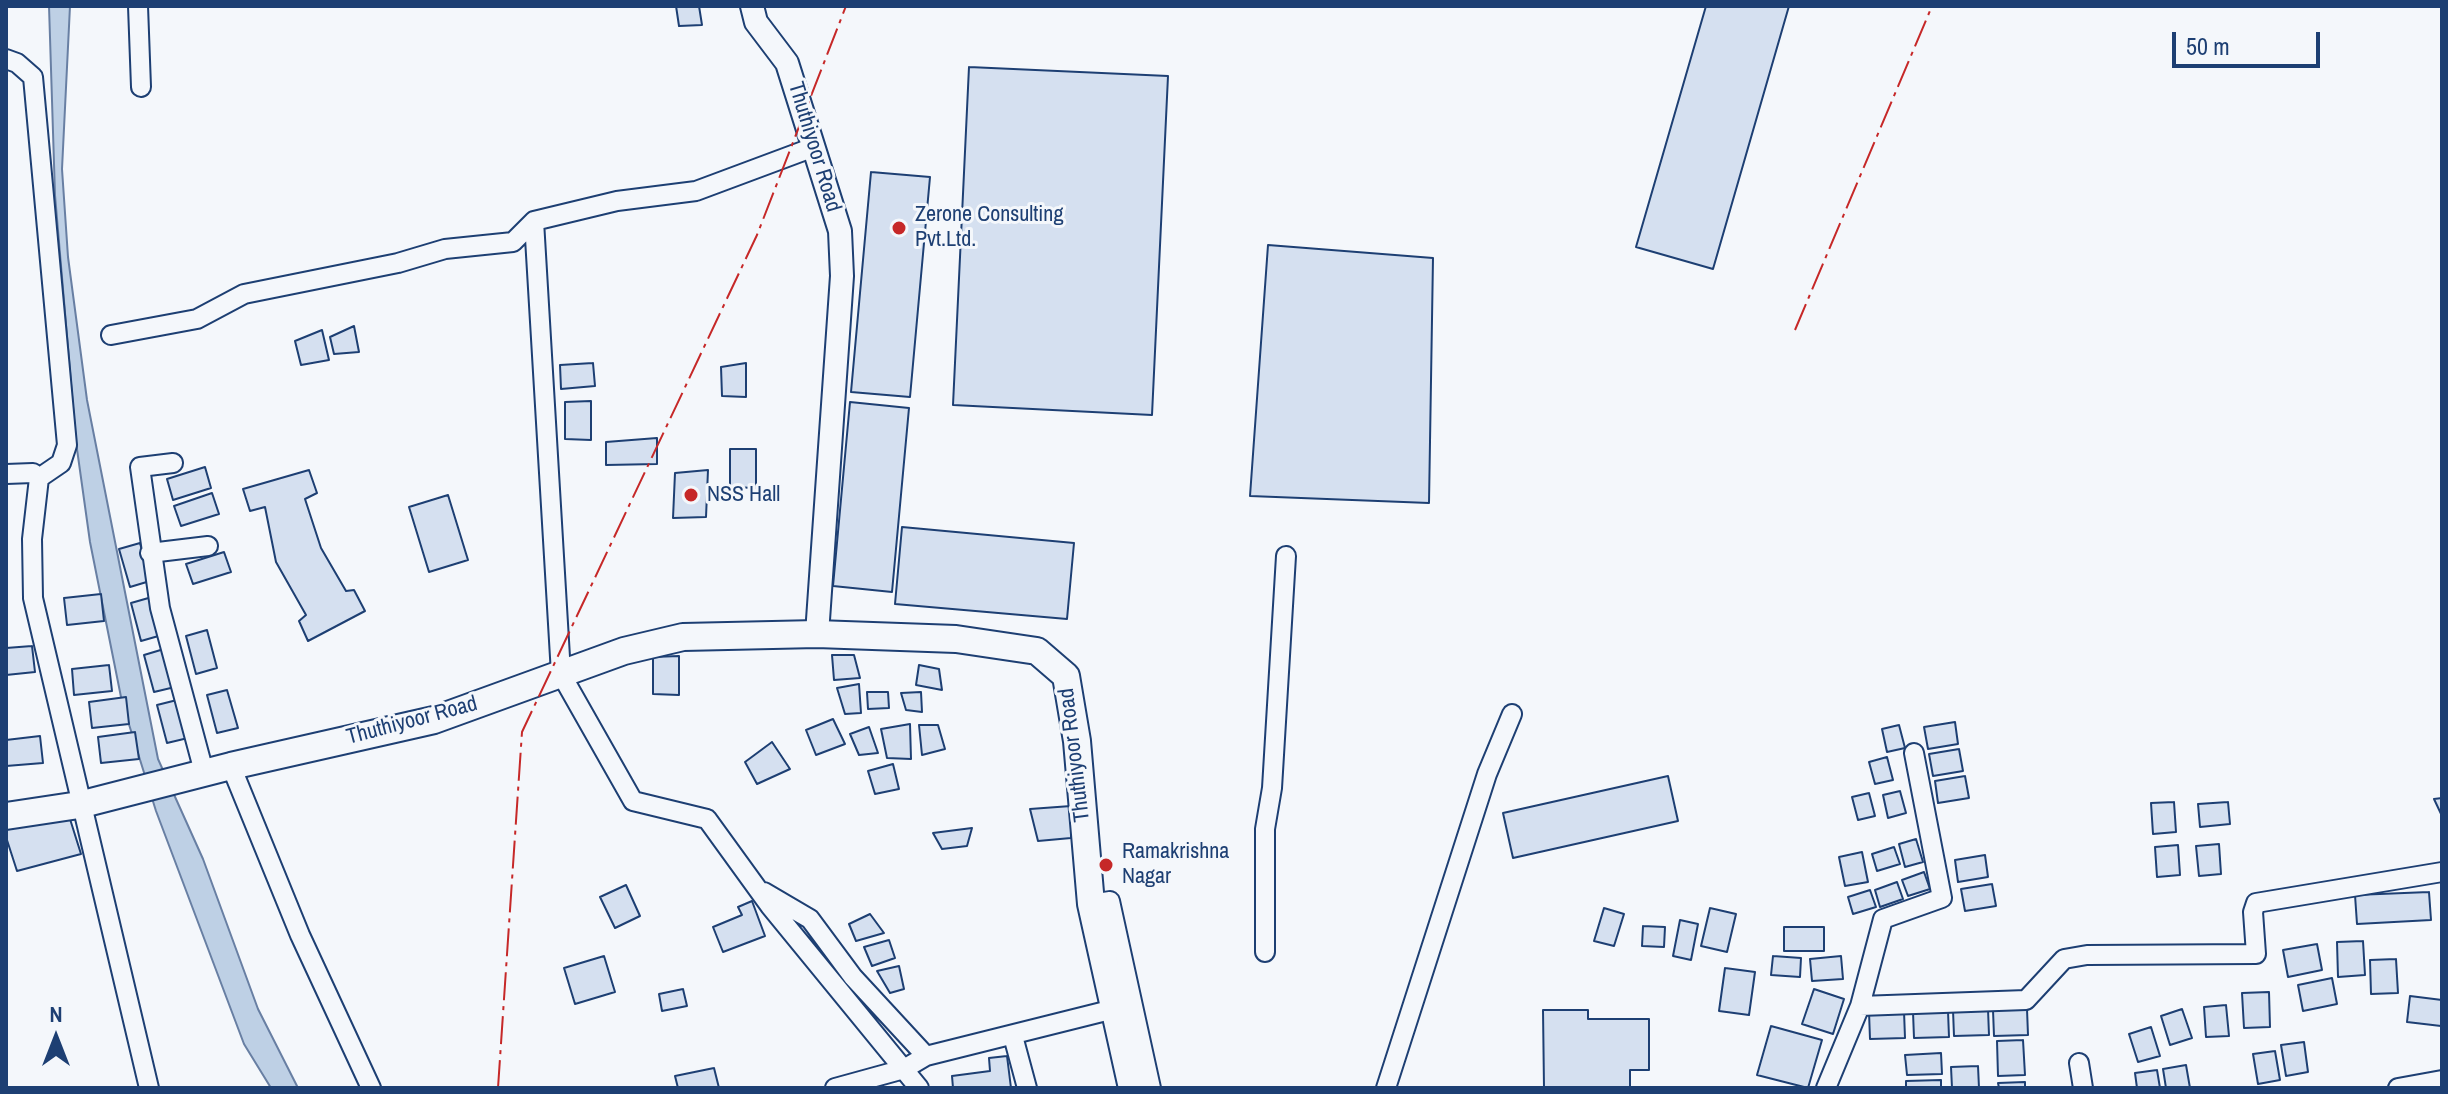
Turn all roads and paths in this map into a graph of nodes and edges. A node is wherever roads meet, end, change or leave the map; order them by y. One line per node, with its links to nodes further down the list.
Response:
1 (138, 6): 4 (street)
2 (752, 6): 5 (street, Thuthiyoor Road)
3 (6, 59): 10 (street)
4 (141, 87)
5 (814, 147): 6 (street); 14 (street, Thuthiyoor Road)
6 (534, 221): 7 (street); 15 (street)
7 (111, 335)
8 (173, 463): 12 (street)
9 (6, 474): 10 (street)
10 (39, 478): 20 (street)
11 (208, 546): 12 (street)
12 (150, 553): 19 (street)
13 (1286, 556): 25 (street)
14 (817, 634): 15 (main road, Thuthiyoor Road); 24 (main road, Thuthiyoor Road)
15 (561, 674): 18 (main road, Thuthiyoor Road); 23 (street)
16 (1512, 714): 40 (street)
17 (1914, 753): 26 (street)
18 (231, 766): 19 (main road, Thuthiyoor Road); 34 (street)
19 (195, 774): 20 (main road, Thuthiyoor Road)
20 (79, 805): 21 (main road, Thuthiyoor Road); 33 (street)
21 (6, 816)
22 (2442, 872): 26 (street)
23 (753, 885): 29 (street); 31 (street)
24 (1091, 904): 27 (main road, Thuthiyoor Road); 39 (street)
25 (1265, 952)
26 (1860, 1006): 41 (street)
27 (1114, 1009): 28 (street); 38 (main road, Thuthiyoor Road)
28 (1013, 1036): 29 (street); 37 (street)
29 (926, 1056): 31 (street)
30 (2079, 1063): 42 (street)
31 (904, 1069): 35 (street); 36 (street)
32 (2442, 1080): 43 (street)
33 (149, 1088)
34 (371, 1088)
35 (835, 1088)
36 (919, 1088)
37 (1027, 1088)
38 (1132, 1088)
39 (1151, 1088)
40 (1386, 1088)
41 (1826, 1088)
42 (2083, 1088)
43 (2398, 1088)

